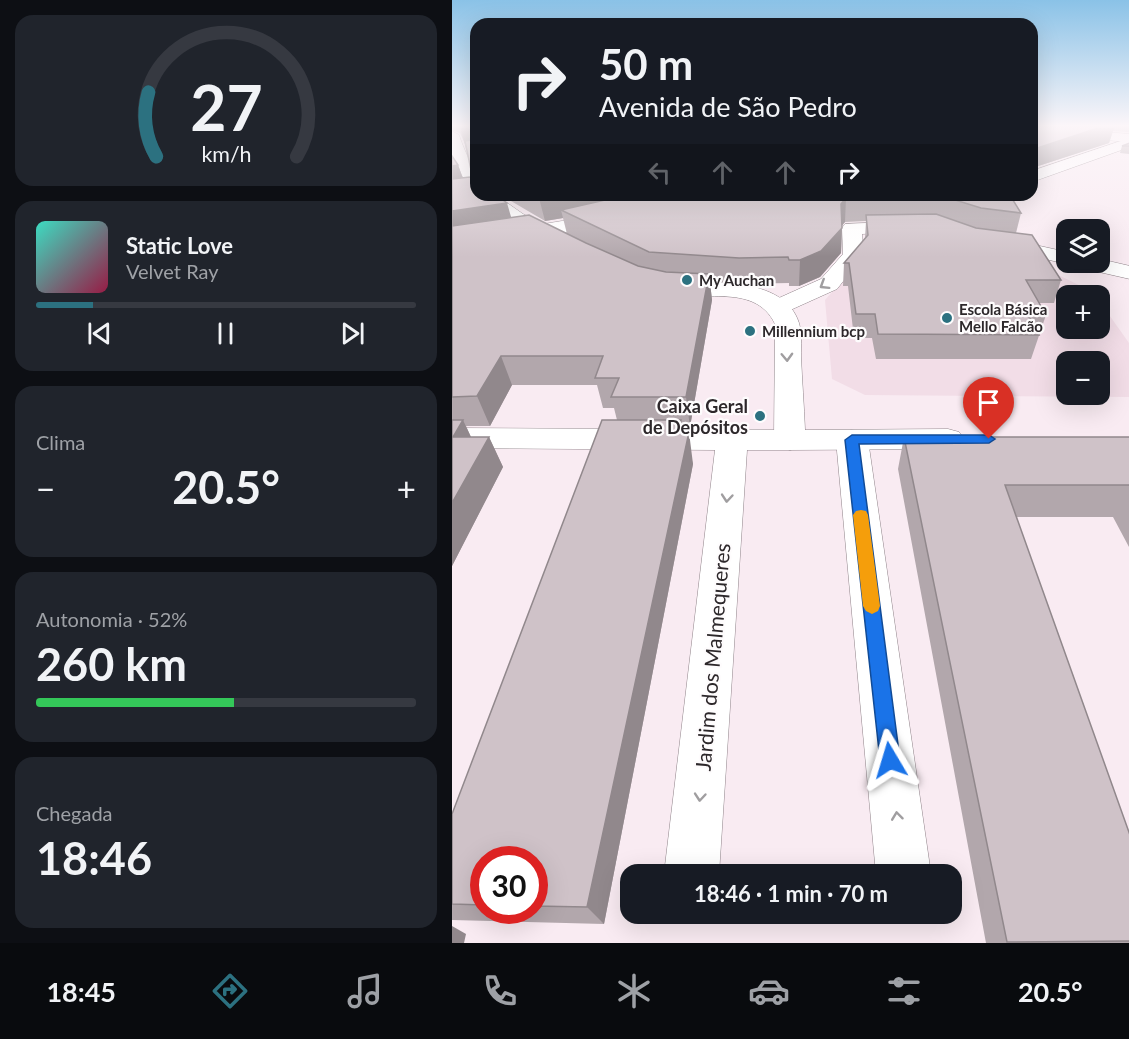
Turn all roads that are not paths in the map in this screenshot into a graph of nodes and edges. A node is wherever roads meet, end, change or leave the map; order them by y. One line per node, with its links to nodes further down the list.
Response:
1 (1053, 169): 2 (street)
2 (1038, 175)
3 (470, 194): 4 (street)
4 (458, 195)
5 (493, 201): 8 (street)
6 (672, 201): 8 (street)
7 (935, 227): 16 (street, one-way to 16)
8 (541, 231): 10 (street); 11 (street)
9 (983, 242): 12 (street)
10 (452, 244)
11 (580, 252)
12 (1056, 255)
13 (1110, 268): 14 (street)
14 (1130, 273)
15 (644, 285): 16 (street)
16 (778, 308): 20 (street, one-way to 20)
17 (452, 438): 19 (street)
18 (977, 439): 21 (street)
19 (732, 440): 20 (street); 22 (street, Jardim dos Malmequeres, one-way to 22)
20 (790, 440): 21 (street)
21 (852, 440): 23 (street, one-way to 21)
22 (693, 864)
23 (903, 864)

